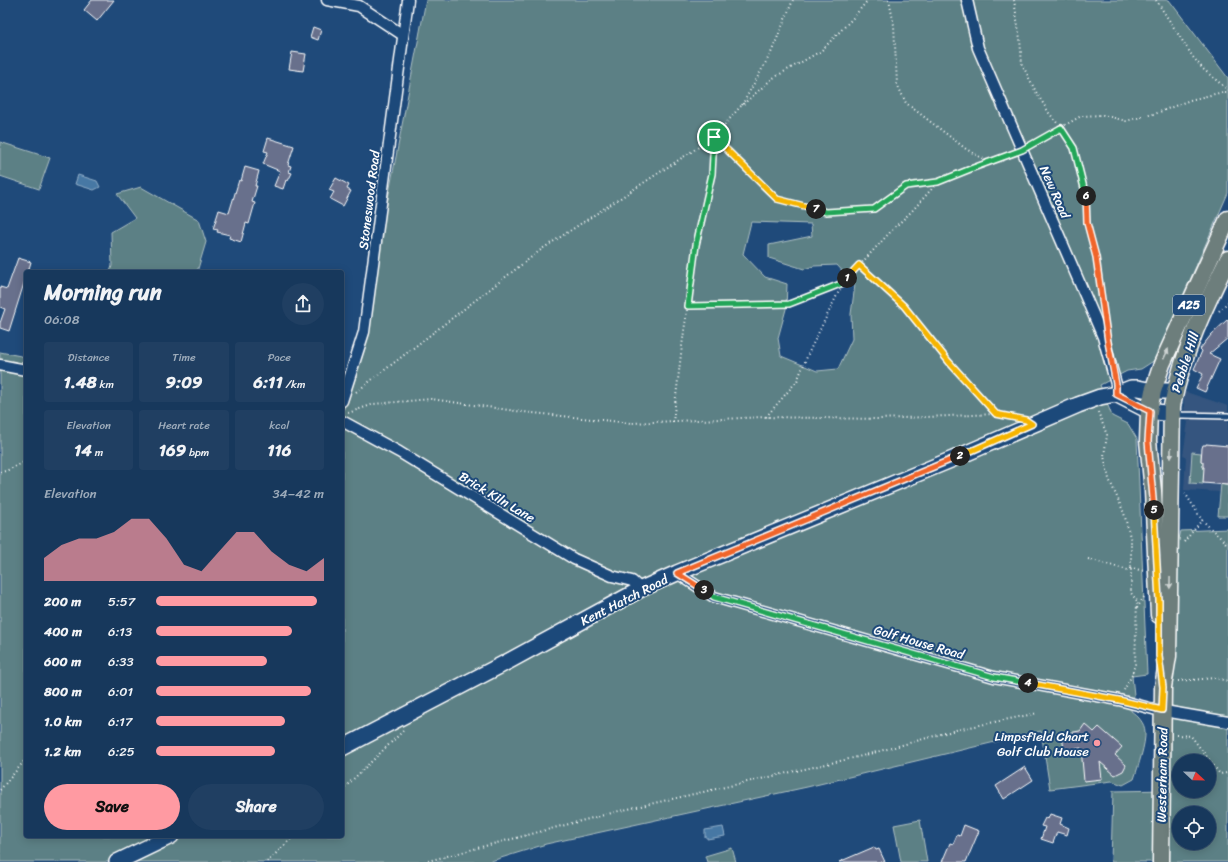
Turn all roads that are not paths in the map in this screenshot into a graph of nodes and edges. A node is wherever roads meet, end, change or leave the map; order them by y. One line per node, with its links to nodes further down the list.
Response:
1 (327, 0): 4 (street)
2 (408, 0): 4 (street, Stoneswood Road)
3 (967, 0): 9 (street, New Road)
4 (403, 35): 10 (street, Stoneswood Road)
5 (1228, 219): 11 (main road, Pebble Hill / A25, one-way to 5)
6 (1228, 259): 11 (main road, Pebble Hill)
7 (0, 366): 8 (street)
8 (24, 370)
9 (1116, 394): 11 (main road); 11 (main road, Kent Hatch Road); 14 (main road, Kent Hatch Road)
10 (344, 395)
11 (1163, 402): 12 (lane); 16 (main road, Westerham Road, one-way to 16); 16 (main road, Westerham Road / A25)
12 (1228, 416)
13 (344, 422): 15 (street, Brick Kiln Lane)
14 (677, 573): 15 (main road, Kent Hatch Road); 17 (street, Golf House Road)
15 (641, 589): 19 (main road, Kent Hatch Road)
16 (1163, 687): 17 (main road, Westerham Road / A25)
17 (1162, 710): 18 (street, Golf House Road); 22 (main road, Westerham Road / A25)
18 (1228, 722)
19 (344, 747)
20 (167, 838): 21 (main road)
21 (117, 862)
22 (1161, 862)

